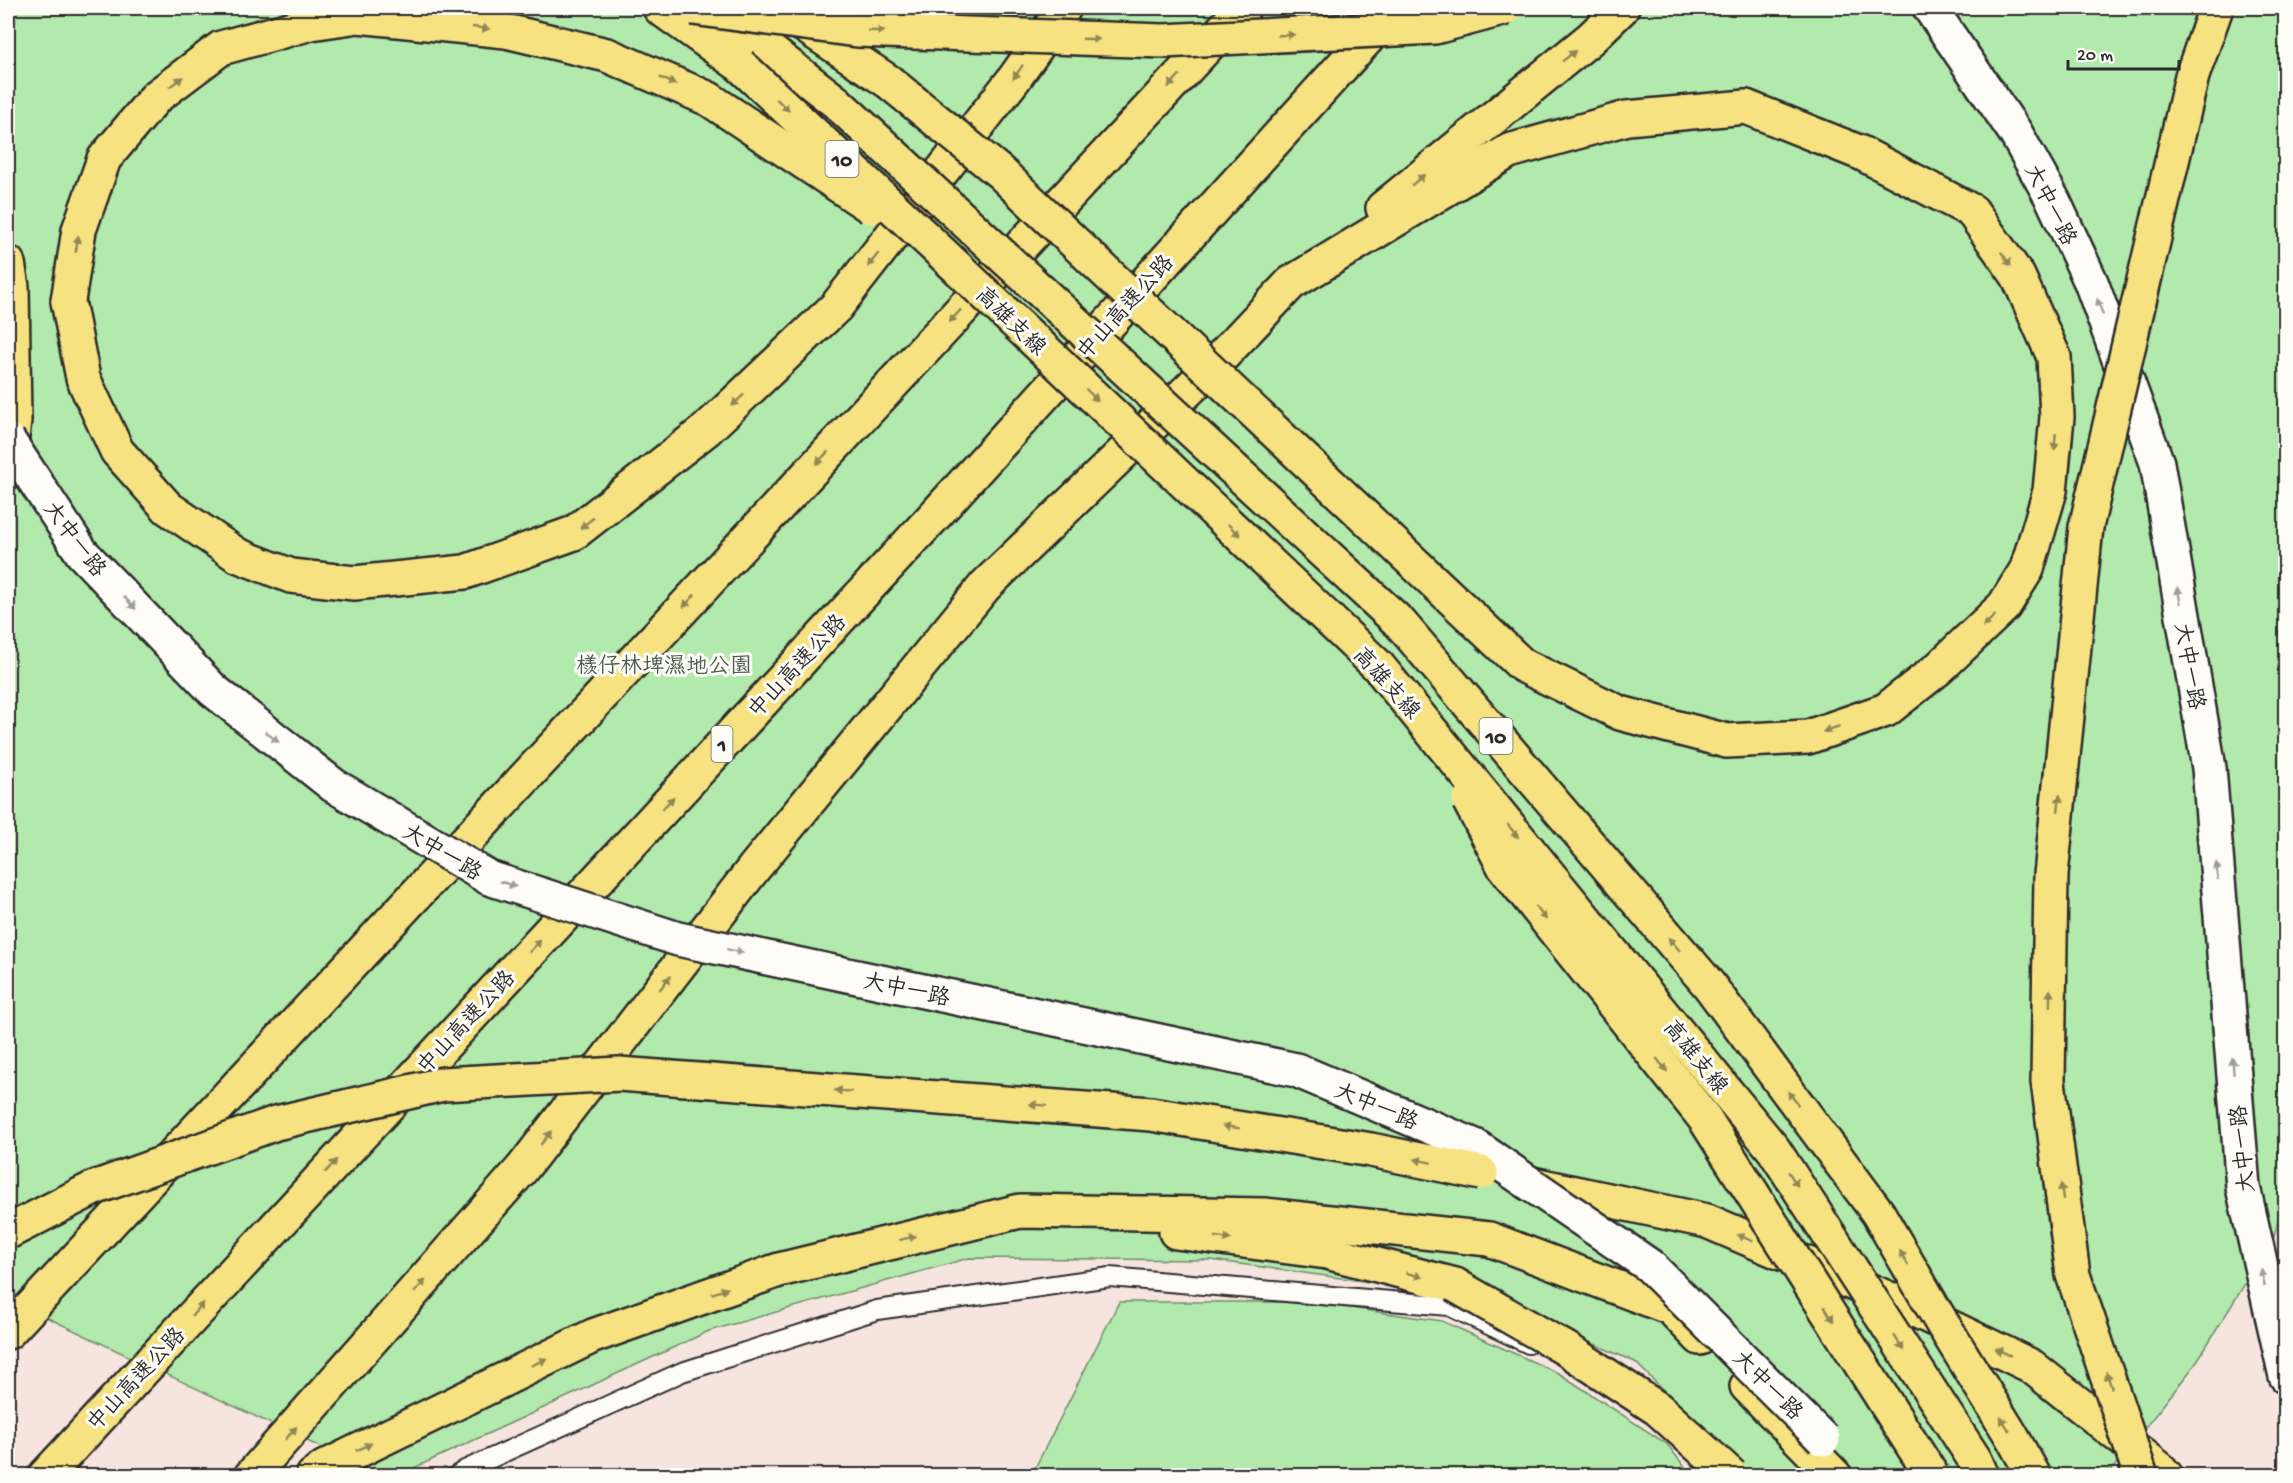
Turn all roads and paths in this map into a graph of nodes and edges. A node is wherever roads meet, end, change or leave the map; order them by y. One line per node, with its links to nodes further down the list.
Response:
1 (660, 8): 12 (highway, 高雄支線 / 10, one-way to 12, bridge)
2 (693, 8): 8 (highway, one-way to 8, bridge)
3 (715, 8): 32 (highway, 高雄支線 / 10, one-way to 3, bridge)
4 (778, 8): 14 (highway, one-way to 4, bridge)
5 (1064, 8): 12 (highway, one-way to 12, bridge)
6 (1243, 8): 20 (highway, one-way to 20)
7 (1395, 8): 22 (highway, 中山高速公路 / 1, one-way to 7)
8 (1506, 8)
9 (1622, 8): 14 (highway, one-way to 9)
10 (1930, 8): 21 (street, 大中一路, one-way to 10, bridge)
11 (2216, 8): 33 (highway, one-way to 11, bridge)
12 (943, 254): 17 (highway, 高雄支線 / 10, one-way to 17, bridge)
13 (8, 263): 16 (highway)
14 (1291, 283): 23 (highway, one-way to 14)
15 (8, 440): 29 (street, 大中一路, one-way to 29, bridge)
16 (8, 472)
17 (1436, 737): 30 (highway, one-way to 30, bridge); 31 (highway, 高雄支線 / 10, one-way to 31, bridge)
18 (1020, 1211): 24 (highway, one-way to 18); 26 (highway, one-way to 26, bridge); 28 (highway)
19 (8, 1232): 34 (highway, one-way to 19, bridge)
20 (8, 1332)
21 (2284, 1366)
22 (45, 1476)
23 (251, 1476)
24 (313, 1476)
25 (456, 1476): 27 (lane)
26 (1732, 1476)
27 (1740, 1476)
28 (1835, 1476)
29 (1846, 1476)
30 (1932, 1476)
31 (1982, 1476)
32 (2034, 1476)
33 (2141, 1476)
34 (2166, 1476)

